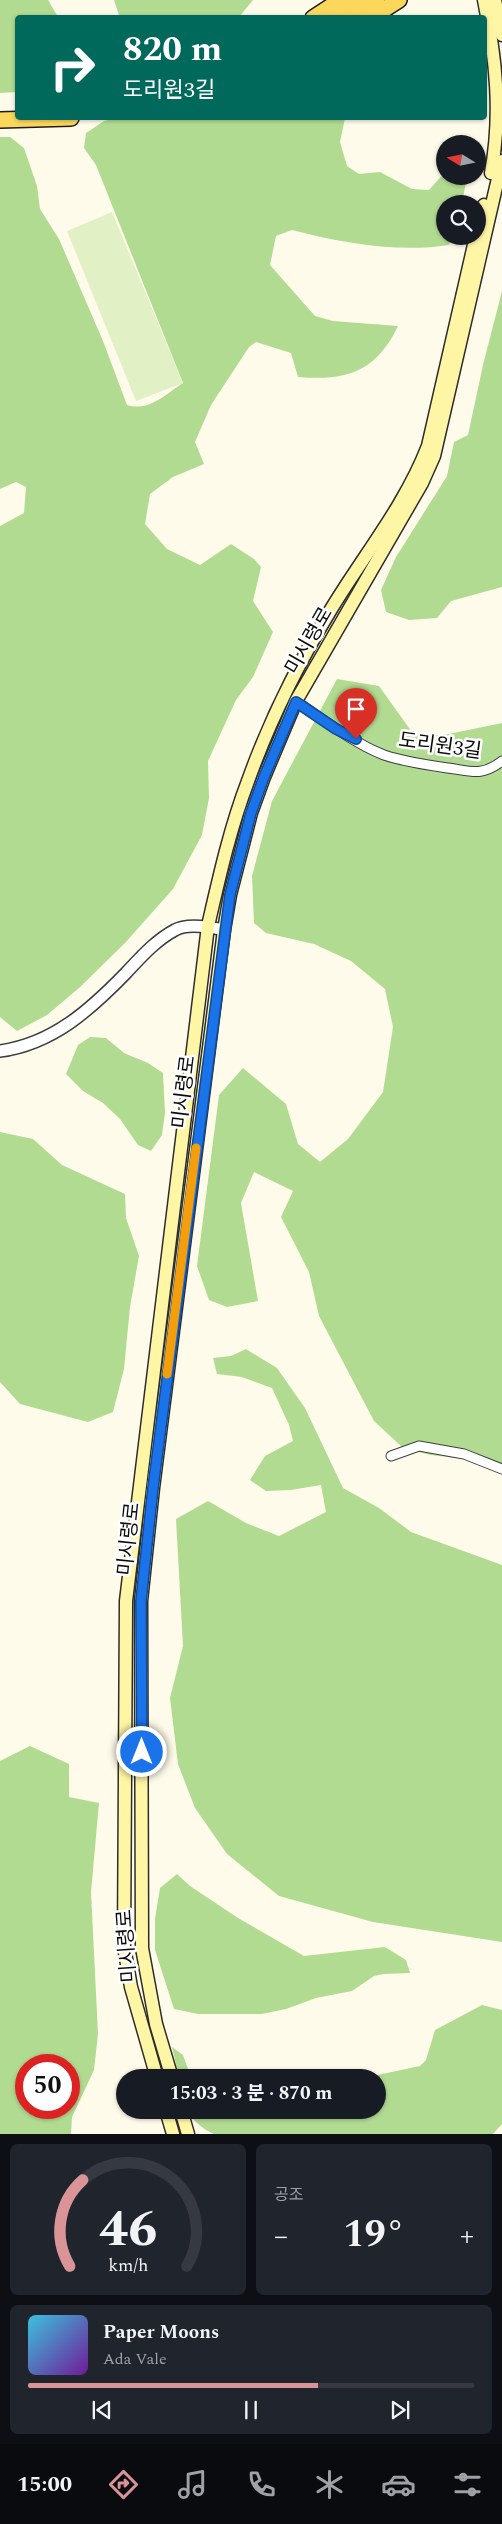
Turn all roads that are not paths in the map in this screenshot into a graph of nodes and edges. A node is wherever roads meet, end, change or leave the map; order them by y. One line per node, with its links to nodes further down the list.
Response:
1 (340, 0): 7 (main road)
2 (358, 0): 8 (main road)
3 (378, 0): 9 (main road)
4 (399, 0): 10 (main road)
5 (484, 0): 11 (main road)
6 (495, 0): 13 (main road)
7 (317, 15)
8 (335, 15)
9 (355, 15)
10 (376, 15)
11 (486, 15)
12 (487, 20): 19 (main road)
13 (502, 35)
14 (0, 111): 15 (main road)
15 (15, 111)
16 (0, 120): 17 (main road)
17 (15, 120)
18 (502, 161): 21 (main road, 미시령로)
19 (486, 196)
20 (474, 245): 23 (main road, 미시령로)
21 (296, 702): 22 (street, 도리원3길); 24 (main road, 미시령로)
22 (502, 761)
23 (208, 926): 24 (street); 25 (street); 28 (main road, 미시령로)
24 (224, 930): 29 (main road, 미시령로)
25 (0, 1051)
26 (391, 1456): 27 (street)
27 (502, 1469)
28 (154, 2069)
29 (169, 2069)
30 (169, 2119): 32 (main road)
31 (184, 2119): 33 (main road)
32 (173, 2134)
33 (188, 2134)

